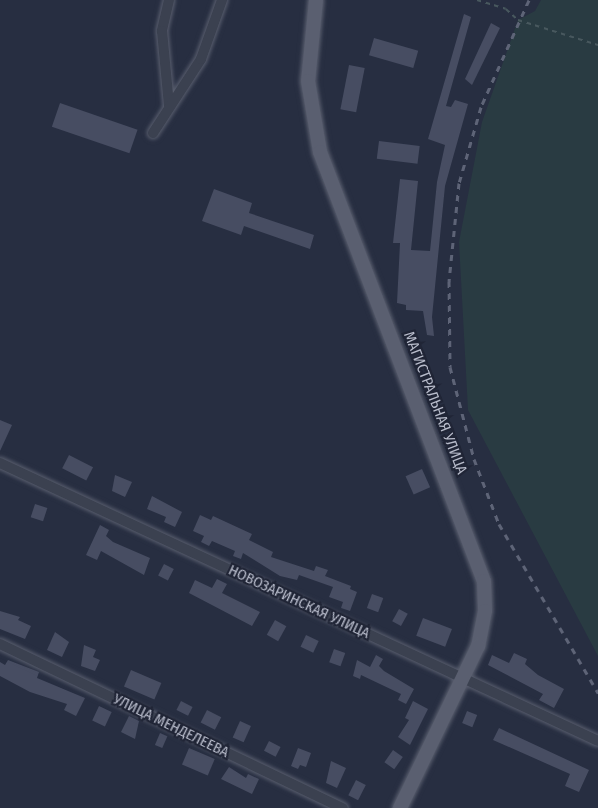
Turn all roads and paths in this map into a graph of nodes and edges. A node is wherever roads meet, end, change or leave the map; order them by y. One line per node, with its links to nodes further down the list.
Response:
1 (169, 0): 6 (street)
2 (222, 0): 6 (street)
3 (316, 0): 10 (main road, МАГИСТРАЛЬНАЯ УЛИЦА)
4 (477, 0): 5 (path)
5 (598, 45)
6 (169, 105): 7 (street)
7 (153, 133)
8 (0, 463): 10 (street, НОВОЗАРИНСКАЯ УЛИЦА)
9 (0, 644): 12 (street, УЛИЦА МЕНДЕЛЕЕВА)
10 (465, 679): 11 (street, НОВОЗАРИНСКАЯ УЛИЦА); 13 (main road, МАГИСТРАЛЬНАЯ УЛИЦА)
11 (598, 741)
12 (343, 808)
13 (400, 808)

